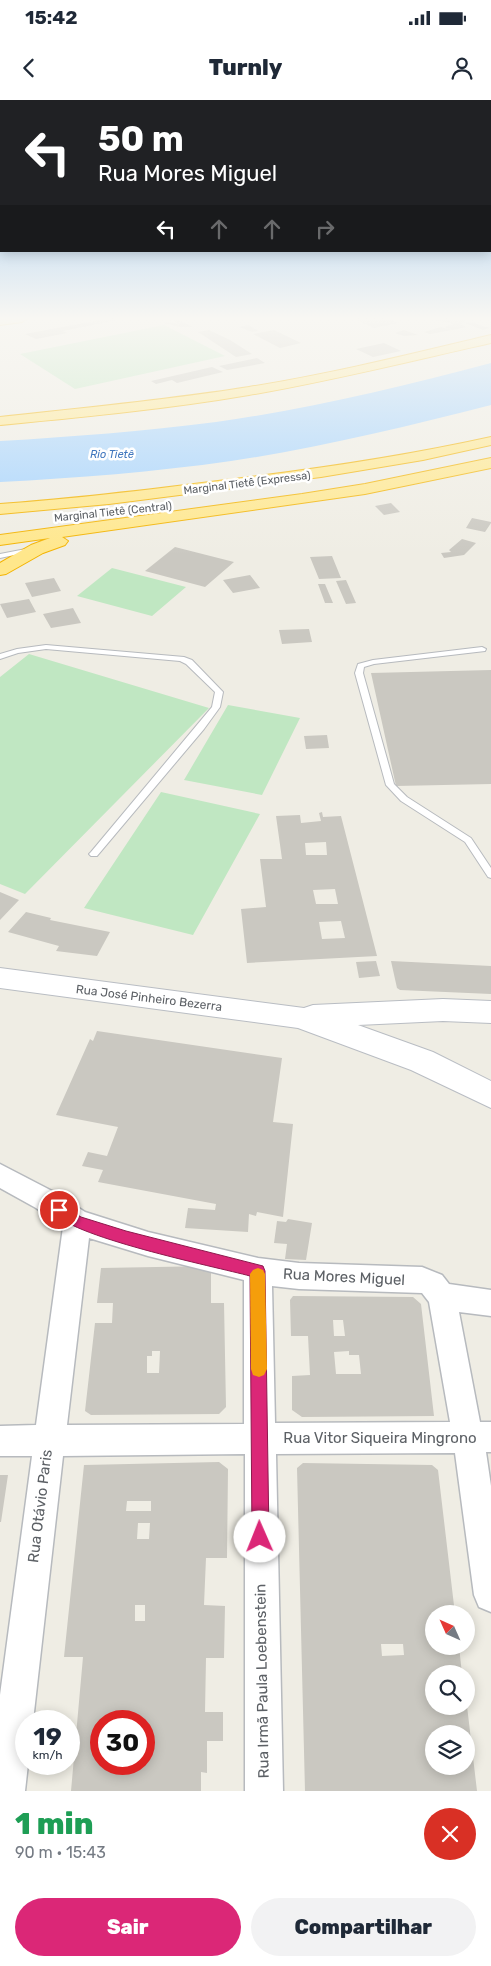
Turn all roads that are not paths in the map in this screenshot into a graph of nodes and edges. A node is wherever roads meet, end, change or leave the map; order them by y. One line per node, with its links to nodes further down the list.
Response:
1 (208, 397): 2 (highway)
2 (53, 415): 3 (highway); 4 (highway)
3 (0, 416)
4 (0, 422)
5 (491, 427): 9 (highway)
6 (491, 441): 9 (highway, Marginal Tietê (Expressa))
7 (491, 453): 11 (highway, Marginal Tietê (Central))
8 (491, 463): 12 (highway)
9 (255, 482): 10 (highway, Marginal Tietê (Expressa))
10 (0, 509)
11 (0, 523)
12 (99, 526): 13 (highway); 14 (highway)
13 (2, 539)
14 (37, 549): 15 (lane); 16 (highway)
15 (0, 556)
16 (0, 570)
17 (482, 649): 20 (lane)
18 (0, 657): 19 (lane)
19 (94, 854)
20 (491, 874)
21 (0, 978): 23 (street, Rua José Pinheiro Bezerra)
22 (491, 1012): 23 (street, Rua José Pinheiro Bezerra)
23 (299, 1017): 24 (street, Rua José Pinheiro Bezerra)
24 (491, 1095)
25 (0, 1175): 26 (street, Rua Mores Miguel)
26 (77, 1222): 27 (street, Rua Mores Miguel); 32 (street, Rua Otávio Paris)
27 (258, 1271): 28 (street, Rua Mores Miguel); 31 (street, Rua Irmã Paula Loebenstein)
28 (442, 1296): 29 (street); 30 (street)
29 (491, 1302)
30 (480, 1438): 31 (street, Rua Vitor Siqueira Mingrono); 34 (street)
31 (259, 1439): 32 (street, Rua Vitor Siqueira Mingrono); 36 (street, Rua Irmã Paula Loebenstein)
32 (48, 1440): 33 (street, Rua Vitor Siqueira Mingrono); 35 (street, Rua Otávio Paris)
33 (0, 1441)
34 (491, 1595)
35 (6, 1791)
36 (264, 1791)

